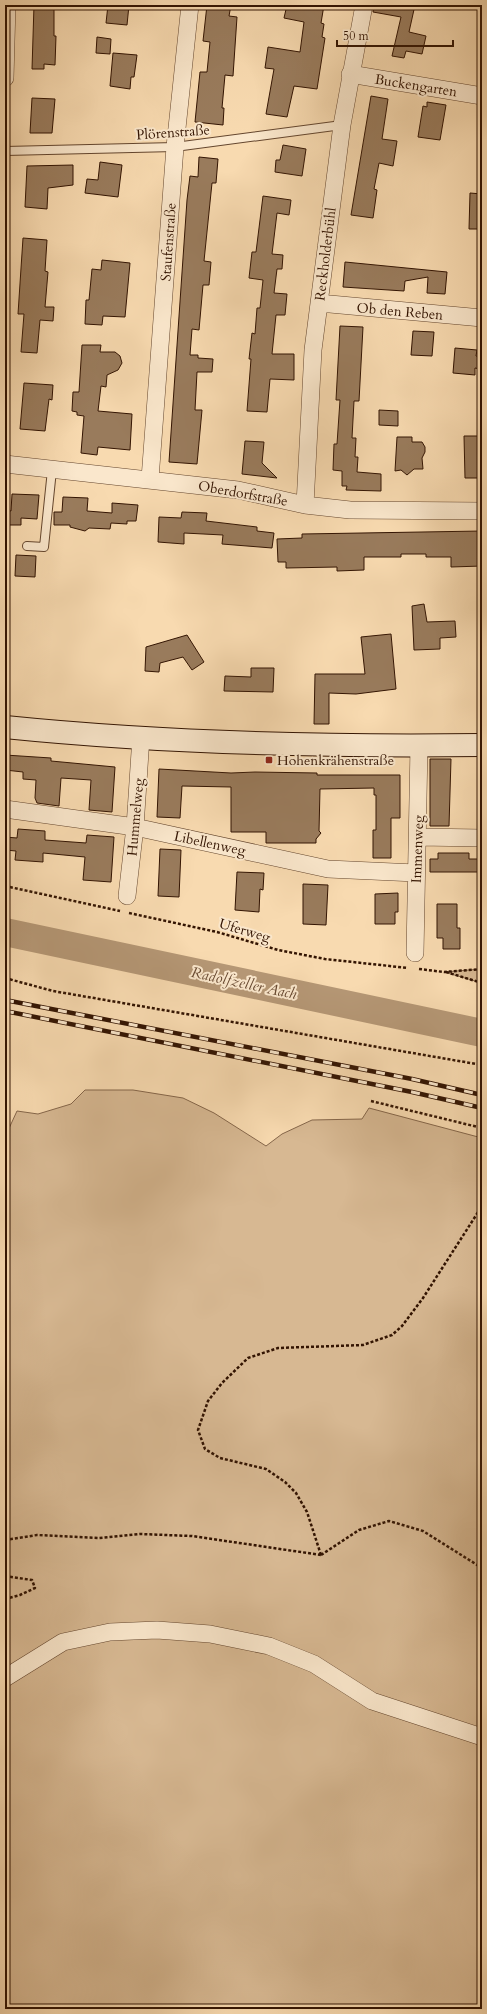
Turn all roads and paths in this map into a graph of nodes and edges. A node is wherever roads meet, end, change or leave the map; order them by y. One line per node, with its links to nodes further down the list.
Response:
1 (7, 5): 5 (street)
2 (190, 5): 8 (street, Staufenstraße)
3 (364, 5): 4 (street, Reckholderbühl)
4 (350, 74): 6 (street, Buckengarten); 7 (street, Reckholderbühl)
5 (5, 78)
6 (482, 96)
7 (342, 125): 8 (lane, Plörenstraße); 10 (street, Reckholderbühl)
8 (175, 147): 9 (lane, Plörenstraße); 14 (street, Staufenstraße)
9 (5, 151)
10 (319, 304): 11 (street, Ob den Reben); 15 (street, Reckholderbühl)
11 (482, 318)
12 (5, 464): 13 (street, Oberdorfstraße)
13 (52, 470): 14 (street, Oberdorfstraße); 17 (lane)
14 (150, 479): 15 (street, Oberdorfstraße)
15 (305, 505): 16 (street, Oberdorfstraße)
16 (482, 511)
17 (27, 546)
18 (5, 727): 19 (main road)
19 (141, 738): 21 (main road); 23 (street, Hummelweg)
20 (482, 745): 21 (main road)
21 (419, 746): 24 (street, Immenweg)
22 (5, 809): 23 (street, Libellenweg)
23 (135, 827): 26 (street, Libellenweg); 28 (street, Hummelweg)
24 (418, 837): 25 (street); 26 (street, Immenweg)
25 (482, 838)
26 (416, 873): 29 (street, Immenweg)
27 (5, 886): 31 (path, Uferweg)
28 (128, 896)
29 (416, 953)
30 (482, 969): 31 (path, Uferweg)
31 (444, 972): 33 (path)
32 (5, 978): 34 (path)
33 (482, 983)
34 (482, 1065)
35 (371, 1101): 36 (path)
36 (482, 1128)
37 (482, 1206): 39 (path)
38 (5, 1540): 39 (path)
39 (321, 1555): 40 (path)
40 (482, 1568)
41 (5, 1576): 42 (path)
42 (5, 1599)
43 (5, 1678): 44 (street)
44 (482, 1737)

